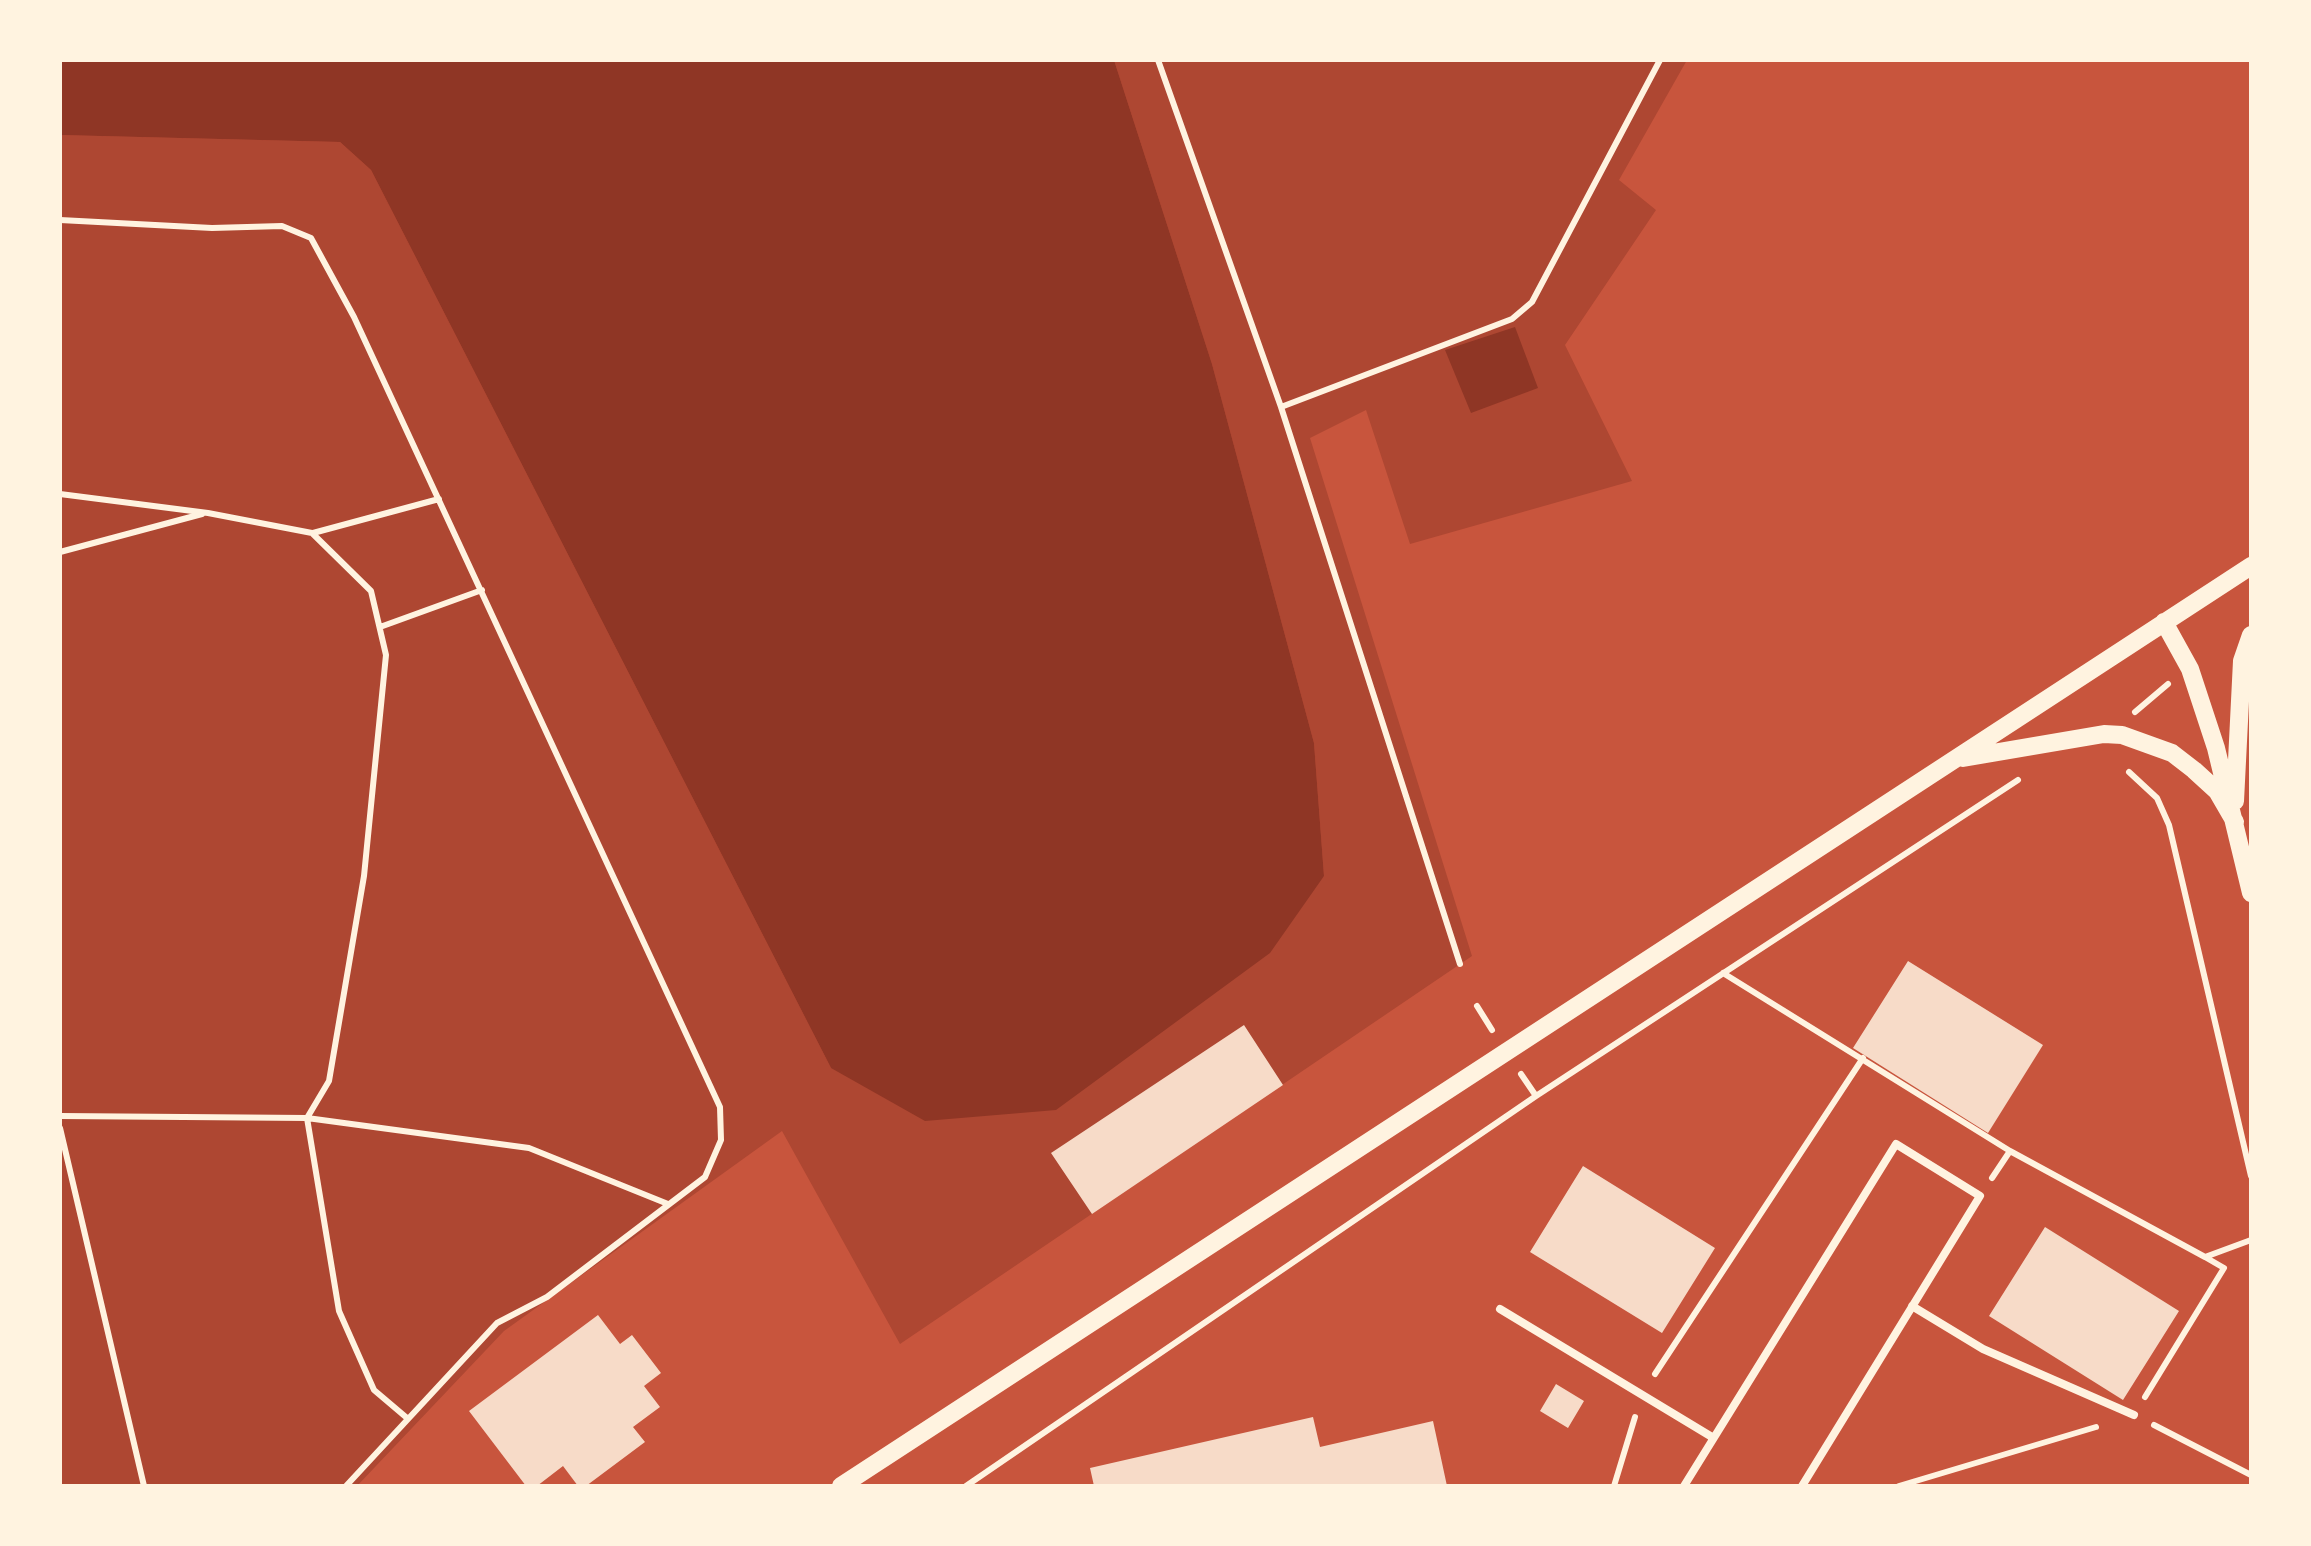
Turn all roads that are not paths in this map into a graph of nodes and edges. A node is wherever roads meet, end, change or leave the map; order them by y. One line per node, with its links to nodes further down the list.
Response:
1 (2251, 566): 2 (street)
2 (2164, 622): 4 (street); 5 (street)
3 (2251, 635): 5 (street)
4 (1953, 760): 5 (street); 11 (street)
5 (2235, 822): 6 (street)
6 (2251, 892)
7 (1912, 1306): 9 (lane); 10 (lane); 13 (lane)
8 (1500, 1309): 10 (lane)
9 (2134, 1415)
10 (1712, 1437): 12 (lane)
11 (841, 1486)
12 (1684, 1486)
13 (1802, 1486)

